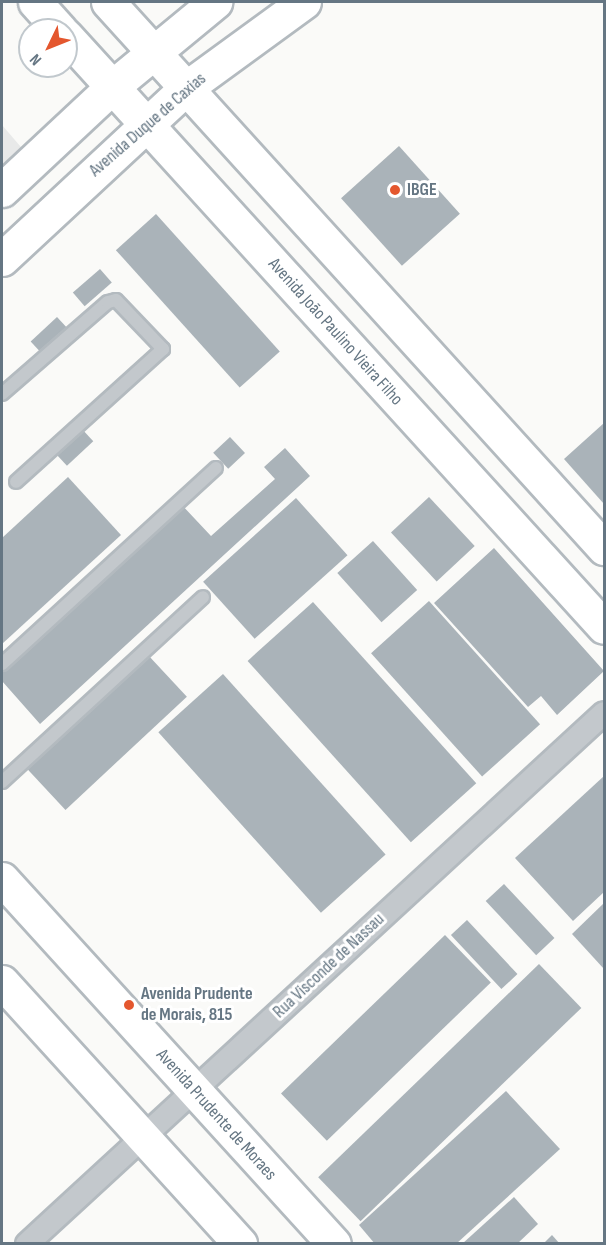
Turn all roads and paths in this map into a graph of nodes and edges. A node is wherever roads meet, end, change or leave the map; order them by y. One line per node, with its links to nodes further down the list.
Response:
1 (35, 2): 5 (main road)
2 (108, 2): 7 (main road)
3 (215, 2): 7 (main road)
4 (304, 2): 9 (main road, Avenida Duque de Caxias)
5 (49, 18)
6 (78, 49): 8 (main road, Avenida João Paulino Vieira Filho)
7 (153, 52): 8 (main road); 9 (main road)
8 (112, 87): 10 (main road, Avenida João Paulino Vieira Filho); 11 (main road)
9 (186, 88): 10 (main road, Avenida Duque de Caxias); 16 (main road)
10 (145, 124): 12 (main road, Avenida Duque de Caxias); 18 (main road, Avenida João Paulino Vieira Filho)
11 (2, 190)
12 (2, 259)
13 (2, 394): 15 (lane)
14 (216, 468): 19 (lane)
15 (16, 482)
16 (604, 548)
17 (203, 597): 21 (lane)
18 (604, 627)
19 (2, 664)
20 (604, 713): 24 (street, Rua Visconde de Nassau)
21 (2, 782)
22 (2, 879): 24 (main road, Avenida Prudente de Moraes)
23 (2, 982): 25 (main road)
24 (194, 1090): 25 (street, Rua Visconde de Nassau); 28 (main road, Avenida Prudente de Moraes)
25 (142, 1137): 26 (street, Rua Visconde de Nassau); 27 (main road)
26 (27, 1244)
27 (240, 1244)
28 (334, 1244)

